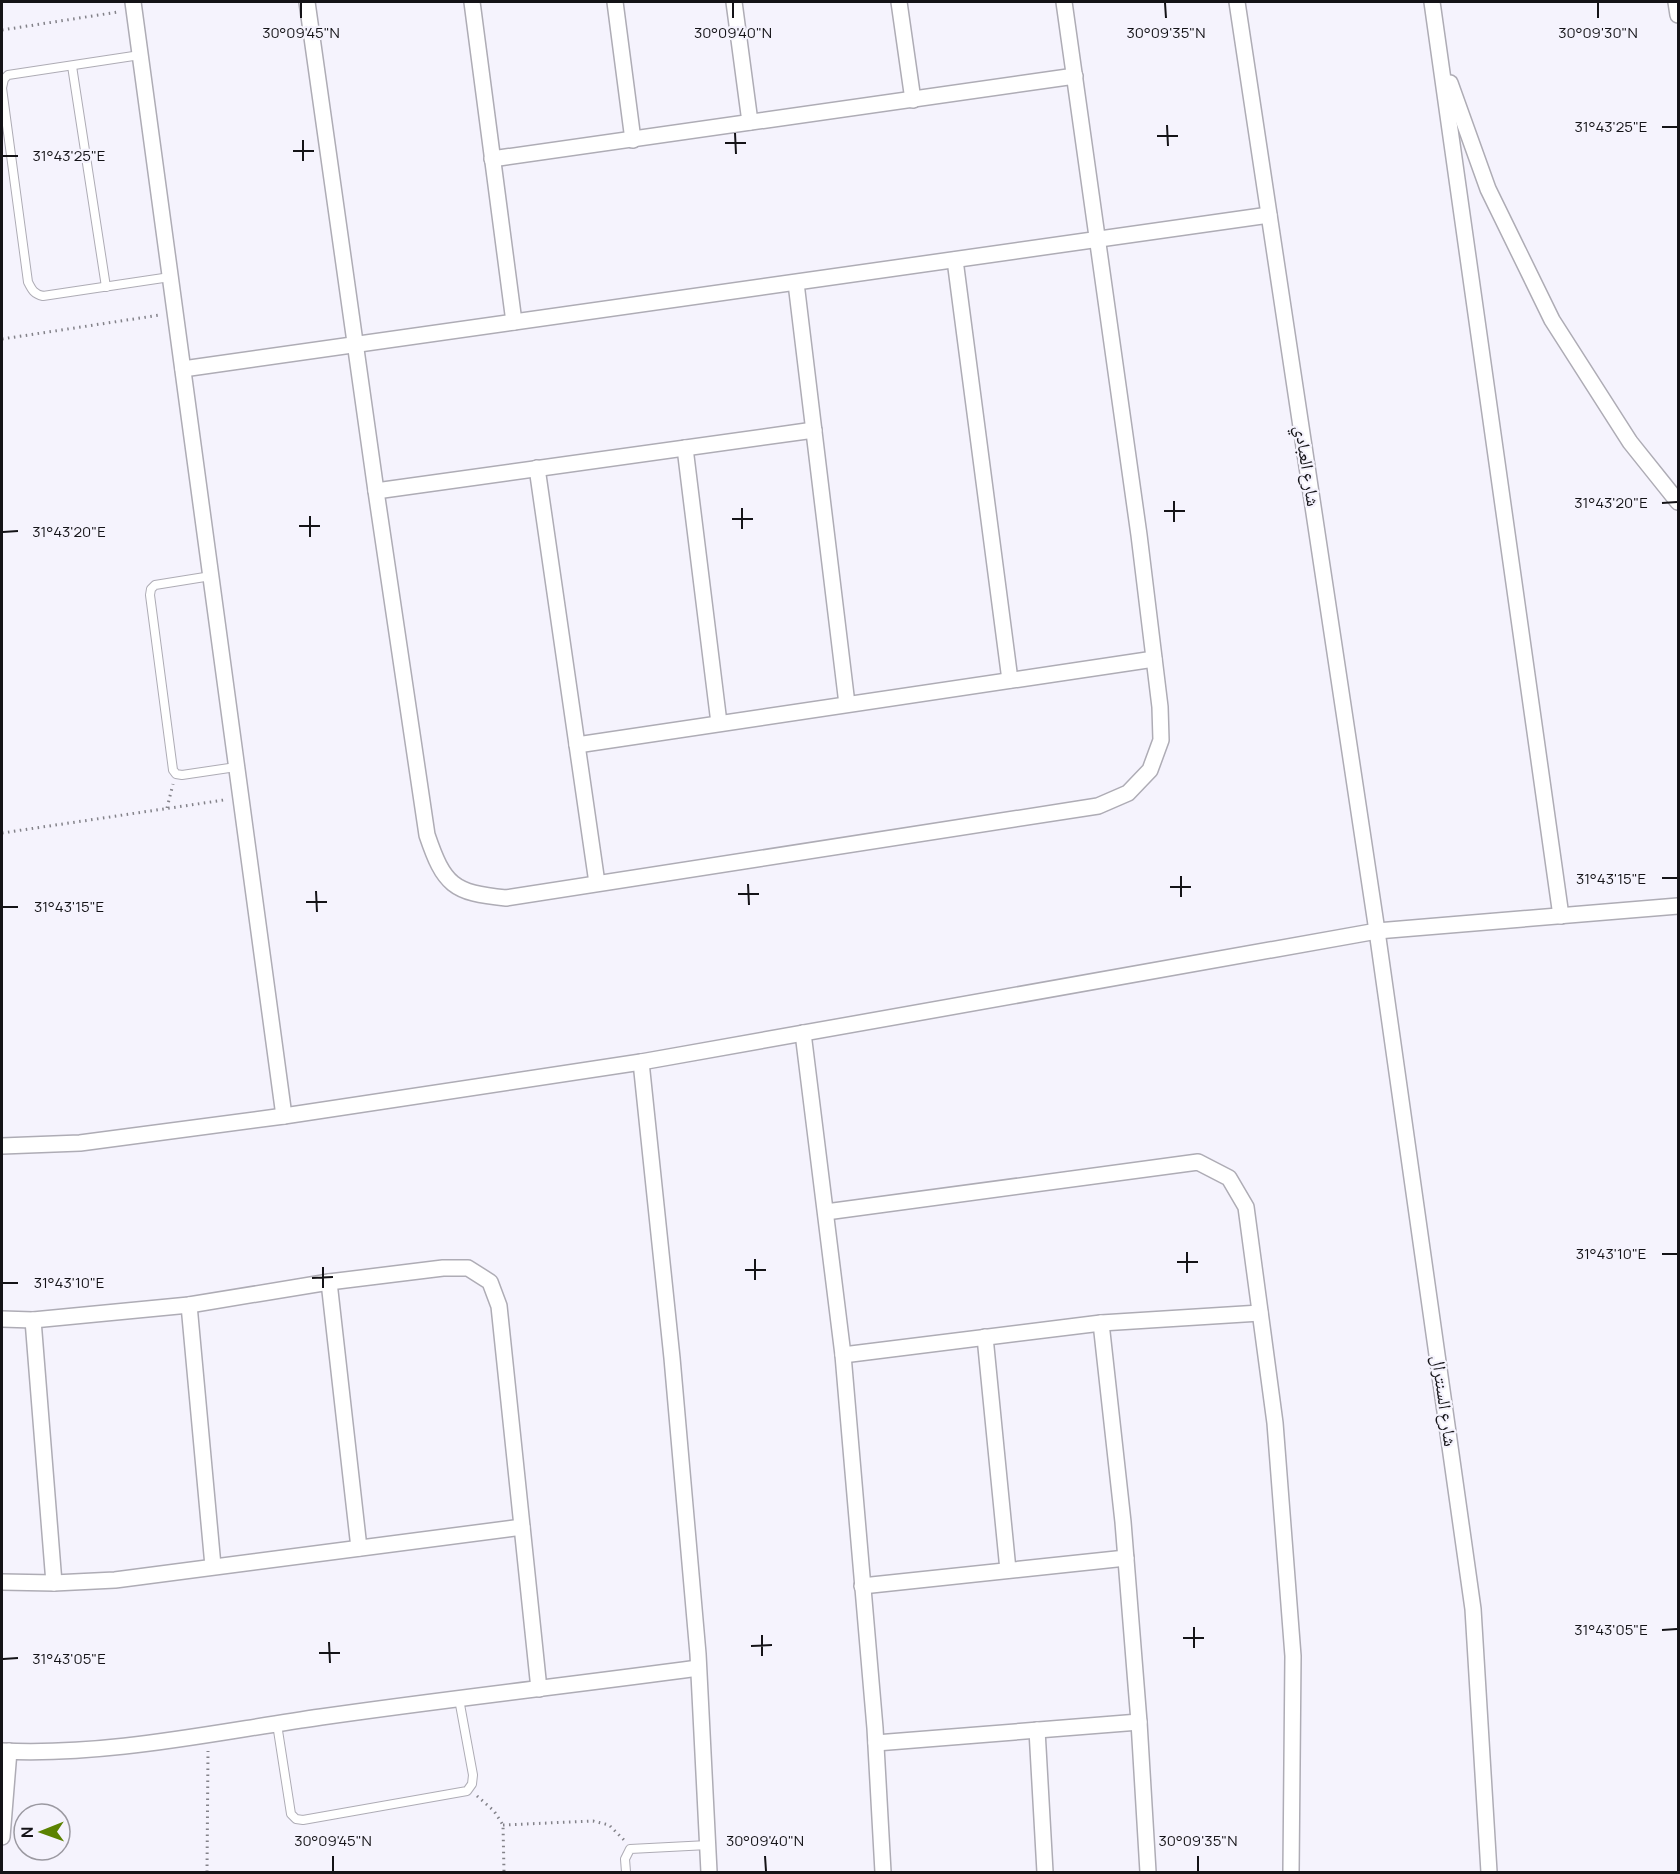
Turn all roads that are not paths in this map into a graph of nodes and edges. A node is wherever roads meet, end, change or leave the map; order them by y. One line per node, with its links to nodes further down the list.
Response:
1 (307, 2): 27 (street)
2 (472, 2): 19 (street)
3 (615, 2): 18 (street)
4 (734, 2): 17 (street)
5 (899, 2): 16 (street)
6 (1064, 2): 15 (street)
7 (1237, 2): 20 (street, شارع العبادي)
8 (1432, 2): 12 (street)
9 (1676, 2): 11 (street)
10 (134, 6): 13 (street)
11 (1678, 15)
12 (1439, 52): 33 (street); 43 (street)
13 (140, 56): 14 (lane); 23 (street)
14 (72, 66): 25 (lane); 25 (lane)
15 (1075, 76): 16 (street); 21 (street)
16 (913, 100): 17 (street)
17 (750, 122): 18 (street)
18 (633, 140): 19 (street)
19 (492, 159): 26 (street)
20 (1269, 215): 21 (street); 44 (street, شارع العبادي)
21 (1098, 240): 22 (street); 35 (street)
22 (956, 260): 24 (street); 36 (street)
23 (170, 277): 25 (lane); 28 (street)
24 (796, 283): 26 (street); 29 (street)
25 (106, 286)
26 (514, 322): 27 (street)
27 (355, 345): 28 (street); 32 (street)
28 (183, 369): 34 (street)
29 (814, 430): 30 (street); 37 (street)
30 (686, 448): 31 (street); 38 (street)
31 (537, 468): 32 (street); 39 (street)
32 (376, 491): 41 (street)
33 (1678, 502)
34 (210, 576): 40 (street); 40 (lane)
35 (1154, 658): 36 (street); 41 (street)
36 (1010, 680): 37 (street)
37 (847, 704): 38 (street)
38 (718, 723): 39 (street)
39 (577, 745): 41 (street)
40 (236, 767): 47 (street)
41 (597, 883)
42 (1678, 906): 43 (street)
43 (1561, 916): 44 (street)
44 (1377, 931): 45 (street); 82 (street, شارع السنترال)
45 (803, 1033): 46 (street); 49 (street)
46 (641, 1062): 47 (street); 66 (street)
47 (284, 1116): 48 (street)
48 (2, 1146)
49 (826, 1212): 52 (street); 57 (street)
50 (329, 1282): 51 (street); 58 (street); 59 (street)
51 (189, 1305): 54 (street); 61 (street)
52 (1260, 1313): 55 (street); 81 (street)
53 (2, 1319): 54 (street)
54 (33, 1320): 64 (street)
55 (1101, 1323): 56 (street); 60 (street)
56 (984, 1337): 57 (street); 62 (street)
57 (843, 1355): 65 (street)
58 (522, 1527): 59 (street); 67 (street)
59 (358, 1548): 61 (street)
60 (1126, 1558): 62 (street); 69 (street)
61 (213, 1566): 64 (street)
62 (1008, 1570): 65 (street)
63 (2, 1582): 64 (street)
64 (54, 1583)
65 (862, 1586): 72 (street)
66 (698, 1668): 67 (street); 75 (street)
67 (539, 1689): 68 (street)
68 (459, 1699): 70 (street); 70 (lane)
69 (1139, 1722): 71 (street); 80 (street)
70 (277, 1724): 73 (street)
71 (1037, 1730): 72 (street); 79 (street)
72 (876, 1743): 78 (street)
73 (5, 1751): 74 (street)
74 (2, 1837)
75 (708, 1845): 76 (lane); 77 (street)
76 (626, 1872)
77 (709, 1872)
78 (883, 1872)
79 (1045, 1872)
80 (1148, 1872)
81 (1291, 1872)
82 (1488, 1872)

